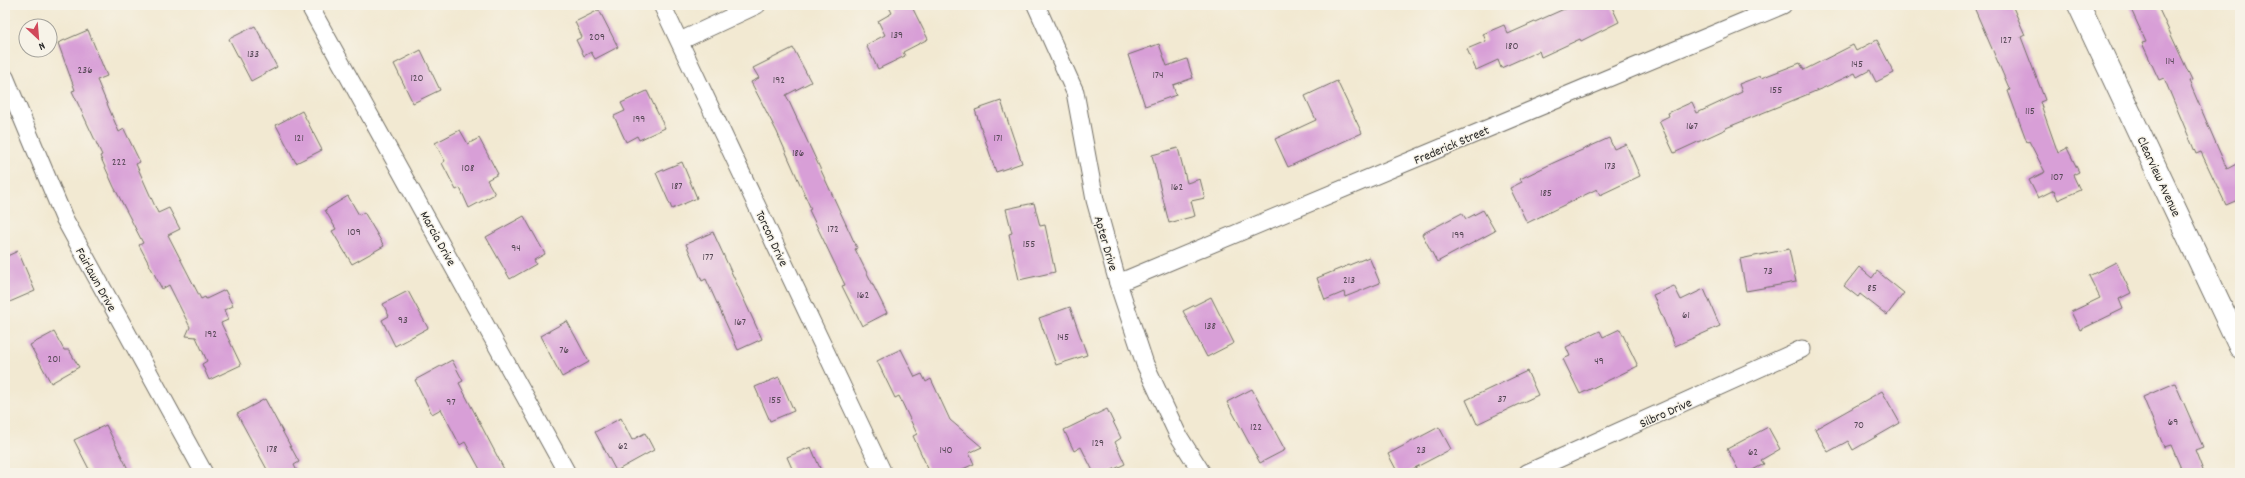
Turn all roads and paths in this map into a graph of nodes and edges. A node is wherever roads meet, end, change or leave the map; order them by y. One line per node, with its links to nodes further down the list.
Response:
1 (309, 5): 13 (street, Marcia Drive)
2 (662, 5): 7 (street, Torcon Drive)
3 (757, 5): 7 (street)
4 (1036, 5): 9 (street, Apter Drive)
5 (1783, 5): 9 (street, Frederick Street)
6 (2079, 5): 10 (street, Clearview Avenue)
7 (680, 41): 14 (street, Torcon Drive)
8 (5, 77): 12 (street, Fairlawn Drive)
9 (1118, 283): 15 (street, Apter Drive)
10 (2240, 347)
11 (1802, 350): 16 (street, Silbro Drive)
12 (204, 473)
13 (566, 473)
14 (883, 473)
15 (1202, 473)
16 (1527, 473)

